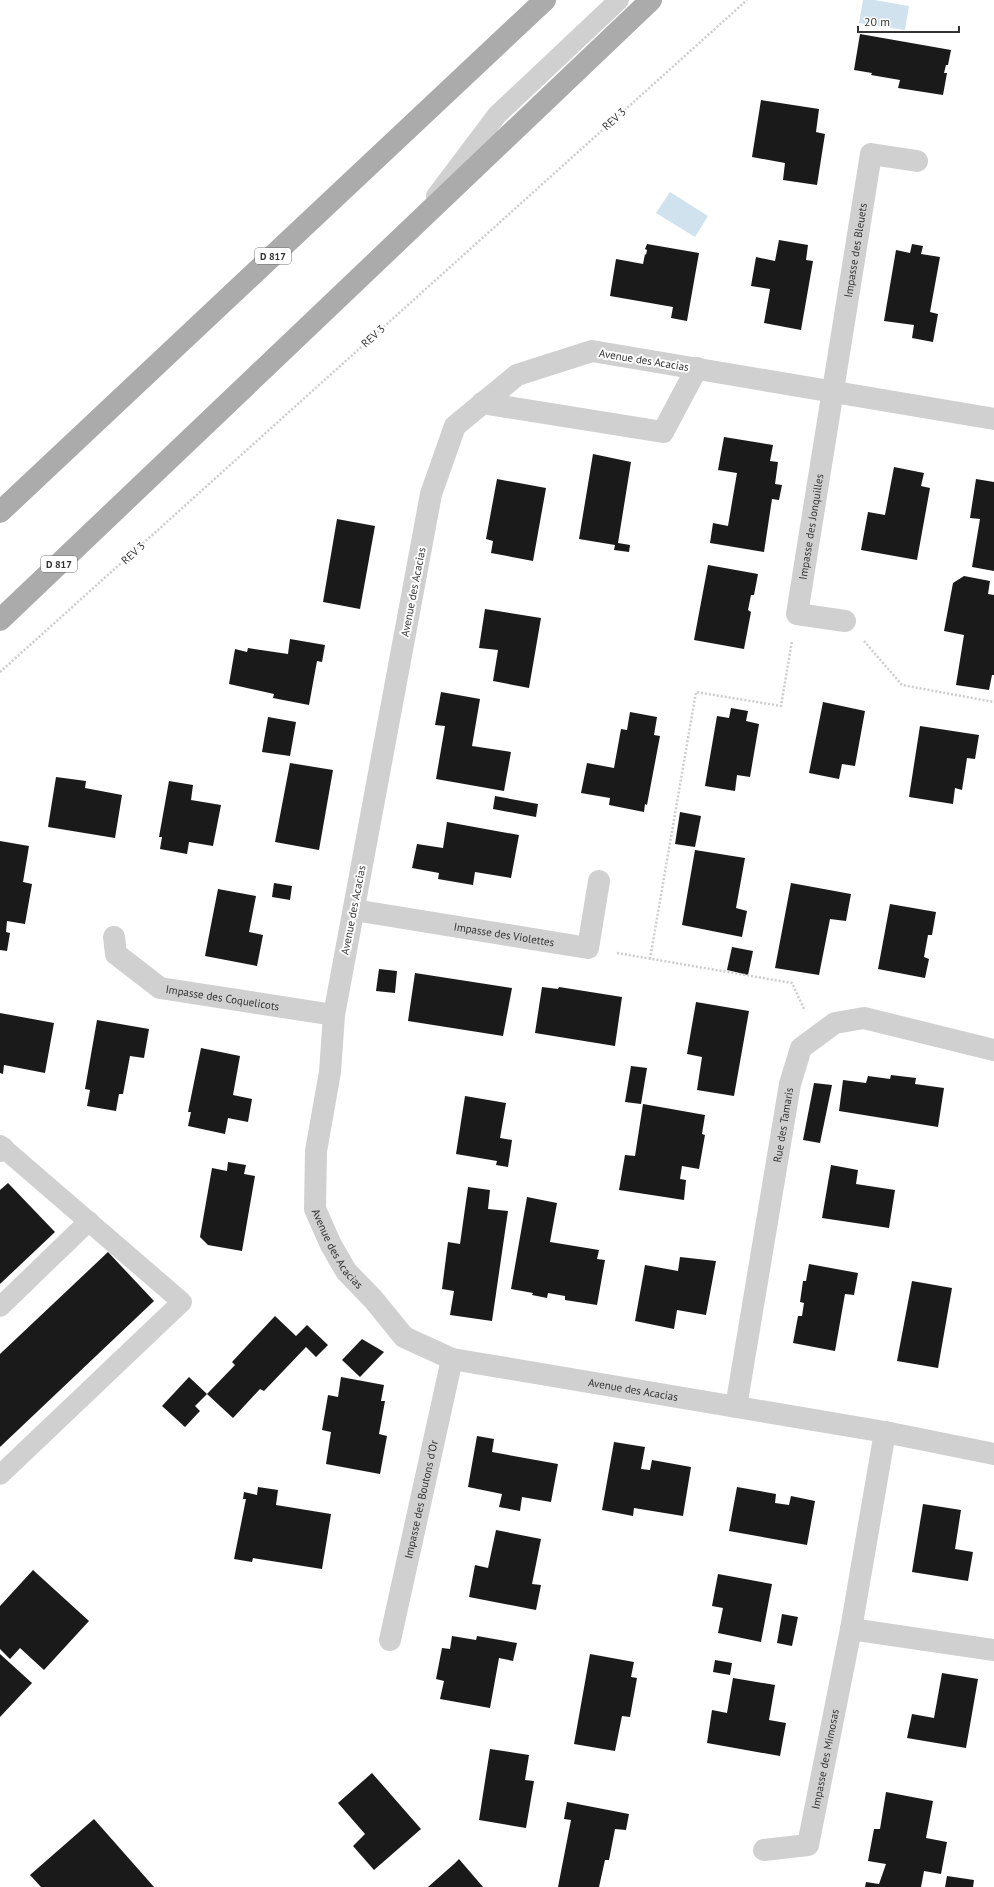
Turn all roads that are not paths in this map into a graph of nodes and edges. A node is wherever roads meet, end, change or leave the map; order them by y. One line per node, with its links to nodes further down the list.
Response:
1 (545, 0): 10 (main road, D 817)
2 (619, 0): 5 (lane)
3 (651, 0): 5 (main road, D 817)
4 (917, 161): 7 (street, Impasse des Bleuets)
5 (410, 229): 11 (main road, D 817)
6 (697, 368): 7 (street, Avenue des Acacias); 8 (street, Avenue des Acacias); 8 (street)
7 (833, 391): 9 (street, Avenue des Acacias); 12 (street, Impasse des Jonquilles)
8 (482, 403): 14 (street, Avenue des Acacias)
9 (994, 419)
10 (0, 512)
11 (0, 620)
12 (845, 621)
13 (599, 881): 14 (street, Impasse des Violettes)
14 (354, 910): 16 (street, Avenue des Acacias)
15 (114, 937): 16 (street, Impasse des Coquelicots)
16 (334, 1015): 21 (street, Avenue des Acacias)
17 (994, 1050): 22 (street, Rue des Tamaris)
18 (1, 1148): 19 (lane)
19 (89, 1221): 20 (lane); 25 (lane)
20 (0, 1307)
21 (452, 1359): 22 (street, Avenue des Acacias); 27 (street, Impasse des Boutons d'Or)
22 (736, 1407): 23 (street, Avenue des Acacias)
23 (885, 1432): 24 (street, Avenue des Acacias); 26 (street, Impasse des Mimosas)
24 (994, 1454)
25 (0, 1475)
26 (851, 1629): 28 (street); 29 (street, Impasse des Mimosas)
27 (390, 1640)
28 (994, 1650)
29 (764, 1850)

